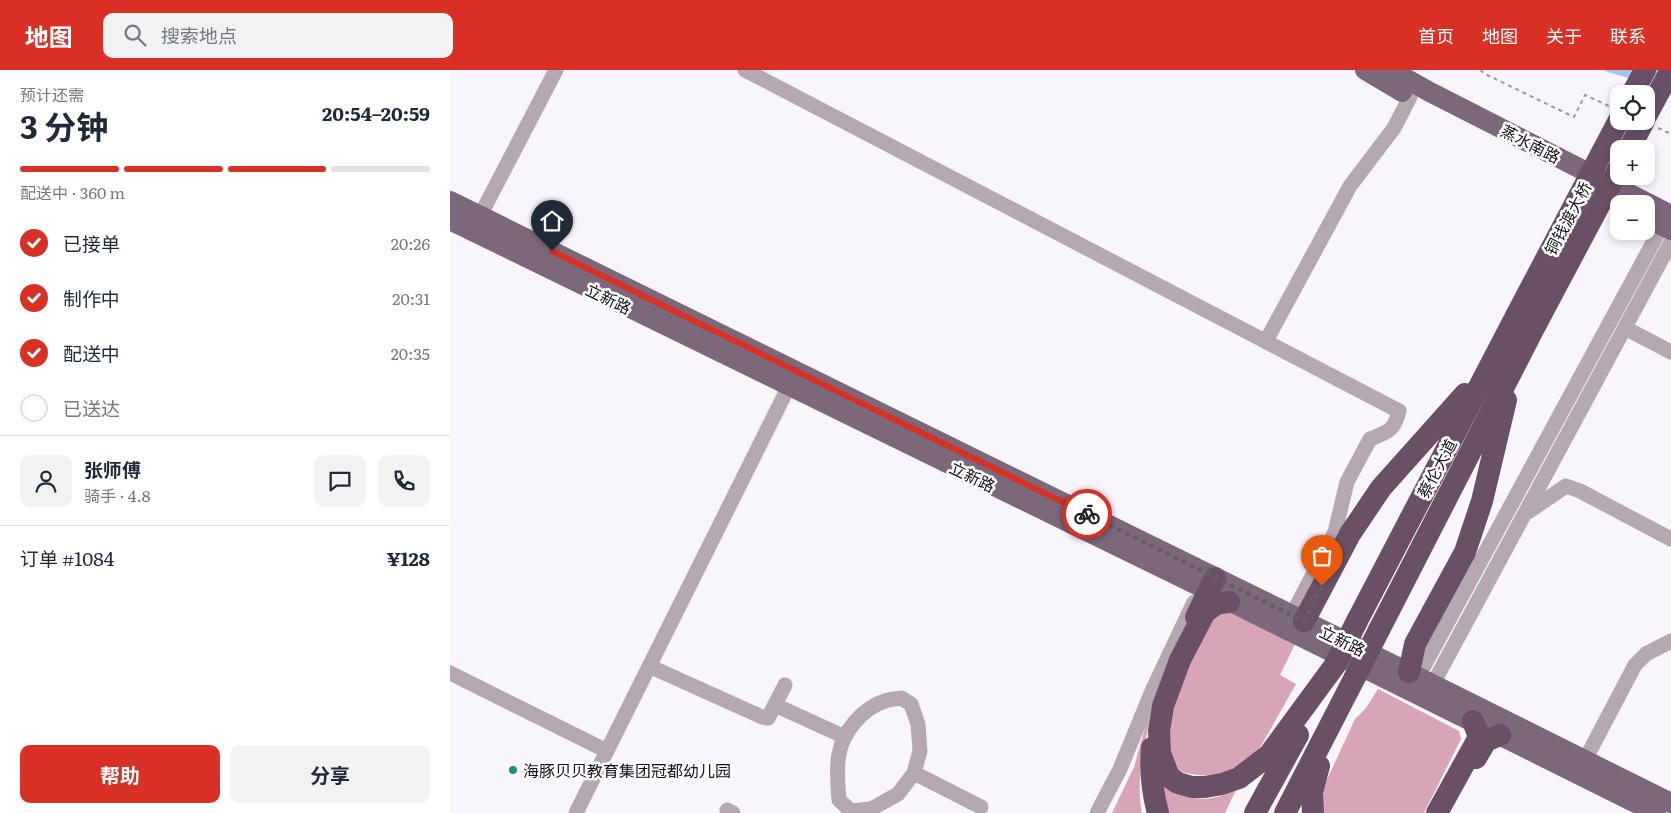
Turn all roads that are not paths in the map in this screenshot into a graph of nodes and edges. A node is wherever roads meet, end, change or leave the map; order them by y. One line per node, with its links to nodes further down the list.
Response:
1 (556, 70): 14 (street)
2 (745, 70): 19 (street)
3 (1365, 70): 8 (main road, 蒸水南路)
4 (1391, 70): 16 (main road, 蒸水南路)
5 (1645, 70): 7 (highway)
6 (1671, 70): 9 (highway)
7 (1637, 85)
8 (1410, 97): 12 (main road, 蒸水南路); 19 (street)
9 (1655, 99)
10 (1614, 130): 17 (highway, 铜钱渡大桥, bridge)
11 (1610, 183): 17 (highway, 铜钱渡大桥, bridge)
12 (1610, 199)
13 (450, 201): 14 (main road, 立新路)
14 (480, 216): 26 (main road, 立新路)
15 (450, 220): 23 (main road, 立新路)
16 (1664, 226): 18 (street); 34 (street)
17 (1526, 320): 21 (highway, 蔡伦大道); 22 (highway, 蔡伦大道)
18 (1625, 328): 20 (street); 24 (street)
19 (1266, 341): 28 (street)
20 (1671, 352)
21 (1515, 365): 33 (highway, 蔡伦大道, bridge); 34 (highway)
22 (1488, 369): 28 (highway); 30 (highway, 蔡伦大道, bridge)
23 (789, 386): 26 (main road, 立新路); 31 (street)
24 (1525, 514): 25 (street); 34 (street)
25 (1671, 539)
26 (1208, 585): 27 (main road, 立新路); 28 (main road, 立新路); 47 (street); 48 (highway)
27 (1229, 602): 30 (highway); 37 (main road, 立新路)
28 (1298, 618): 34 (main road, 立新路)
29 (1671, 640): 41 (street)
30 (1335, 665): 49 (highway)
31 (649, 666): 36 (street); 40 (street)
32 (450, 673): 40 (street)
33 (1355, 677): 50 (highway); 51 (highway)
34 (1420, 678): 41 (main road, 立新路)
35 (785, 685): 36 (street)
36 (775, 704): 39 (street)
37 (1473, 721): 38 (main road, 立新路); 52 (highway)
38 (1500, 735): 53 (highway); 54 (main road, 立新路)
39 (844, 737): 42 (street); 44 (street)
40 (607, 751): 46 (street)
41 (1585, 760): 43 (main road, 立新路)
42 (914, 773): 44 (street); 45 (street)
43 (1671, 803)
44 (836, 807)
45 (981, 807)
46 (576, 813)
47 (1097, 813)
48 (1158, 813)
49 (1255, 813)
50 (1285, 813)
51 (1313, 813)
52 (1437, 813)
53 (1444, 813)
54 (1656, 813)

